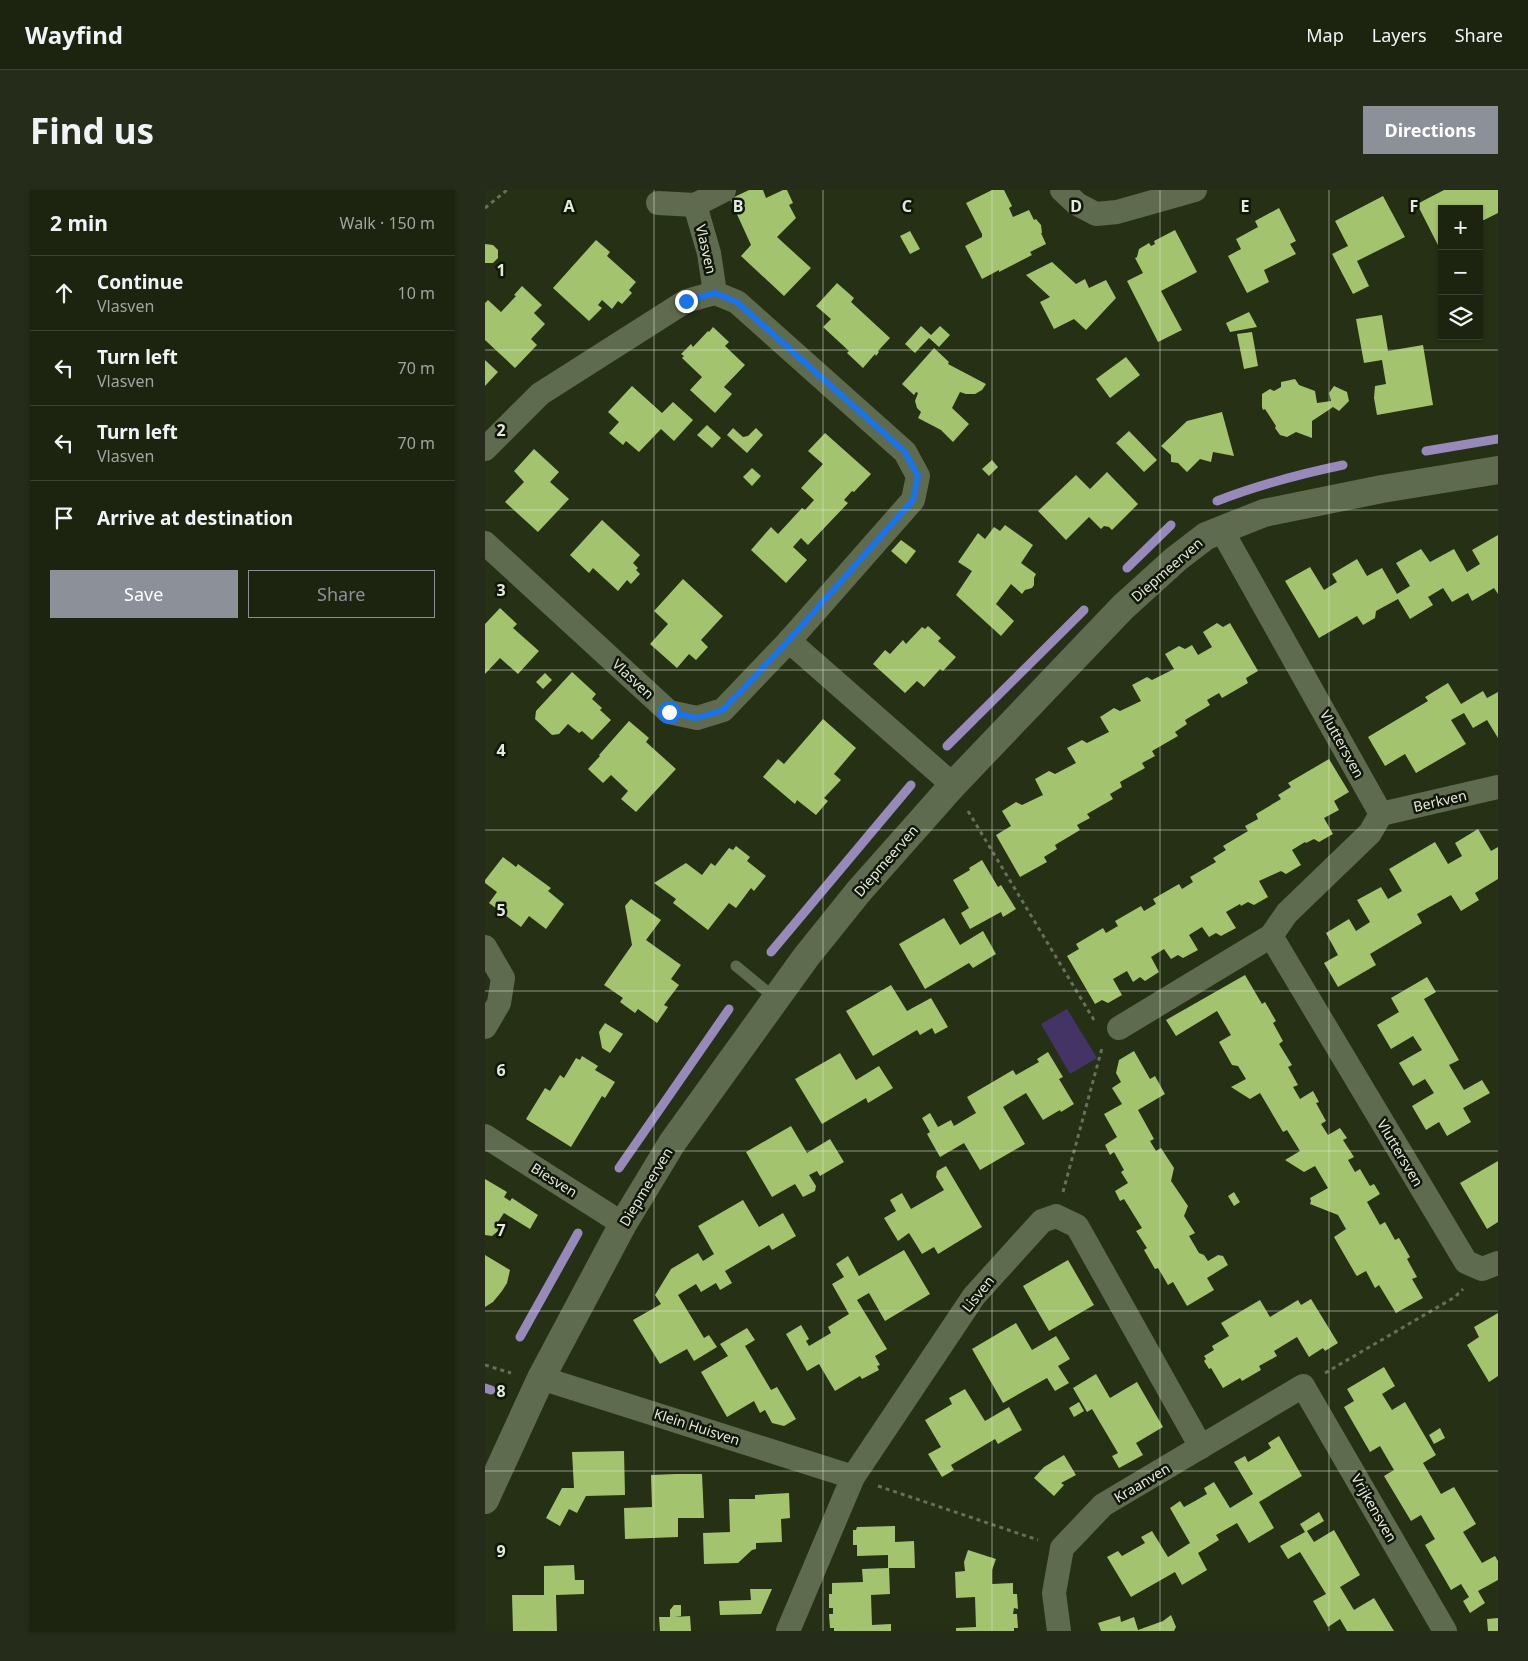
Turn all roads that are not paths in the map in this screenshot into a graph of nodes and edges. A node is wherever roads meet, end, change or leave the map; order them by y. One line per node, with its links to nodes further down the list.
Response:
1 (724, 190): 5 (street)
2 (1062, 190): 3 (street)
3 (1195, 190)
4 (659, 203): 5 (street)
5 (695, 205): 6 (street, Vlasven)
6 (715, 293): 7 (street, Vlasven); 11 (street, Vlasven)
7 (485, 449)
8 (1498, 470): 9 (street, Diepmeerven)
9 (1221, 529): 12 (street, Diepmeerven); 14 (street, Vluttersven)
10 (485, 543): 11 (street, Vlasven)
11 (789, 640): 12 (street)
12 (953, 785): 18 (street, Diepmeerven)
13 (1498, 787): 14 (street, Berkven)
14 (1381, 814): 15 (street)
15 (1271, 936): 20 (street); 23 (street, Vluttersven)
16 (485, 947): 19 (street)
17 (736, 966): 18 (lane)
18 (775, 999): 22 (street, Diepmeerven)
19 (485, 1027)
20 (1112, 1033)
21 (485, 1136): 22 (street, Biesven)
22 (623, 1224): 24 (street, Diepmeerven)
23 (1490, 1266)
24 (541, 1378): 27 (street, Klein Huisven); 28 (street, Diepmeerven)
25 (1303, 1386): 26 (street, Kraanven); 31 (street, Vrijkensven)
26 (1201, 1447): 27 (street, Lisven); 30 (street, Kraanven)
27 (853, 1477): 29 (street, Lisven)
28 (485, 1500)
29 (788, 1631)
30 (1059, 1631)
31 (1445, 1631)

